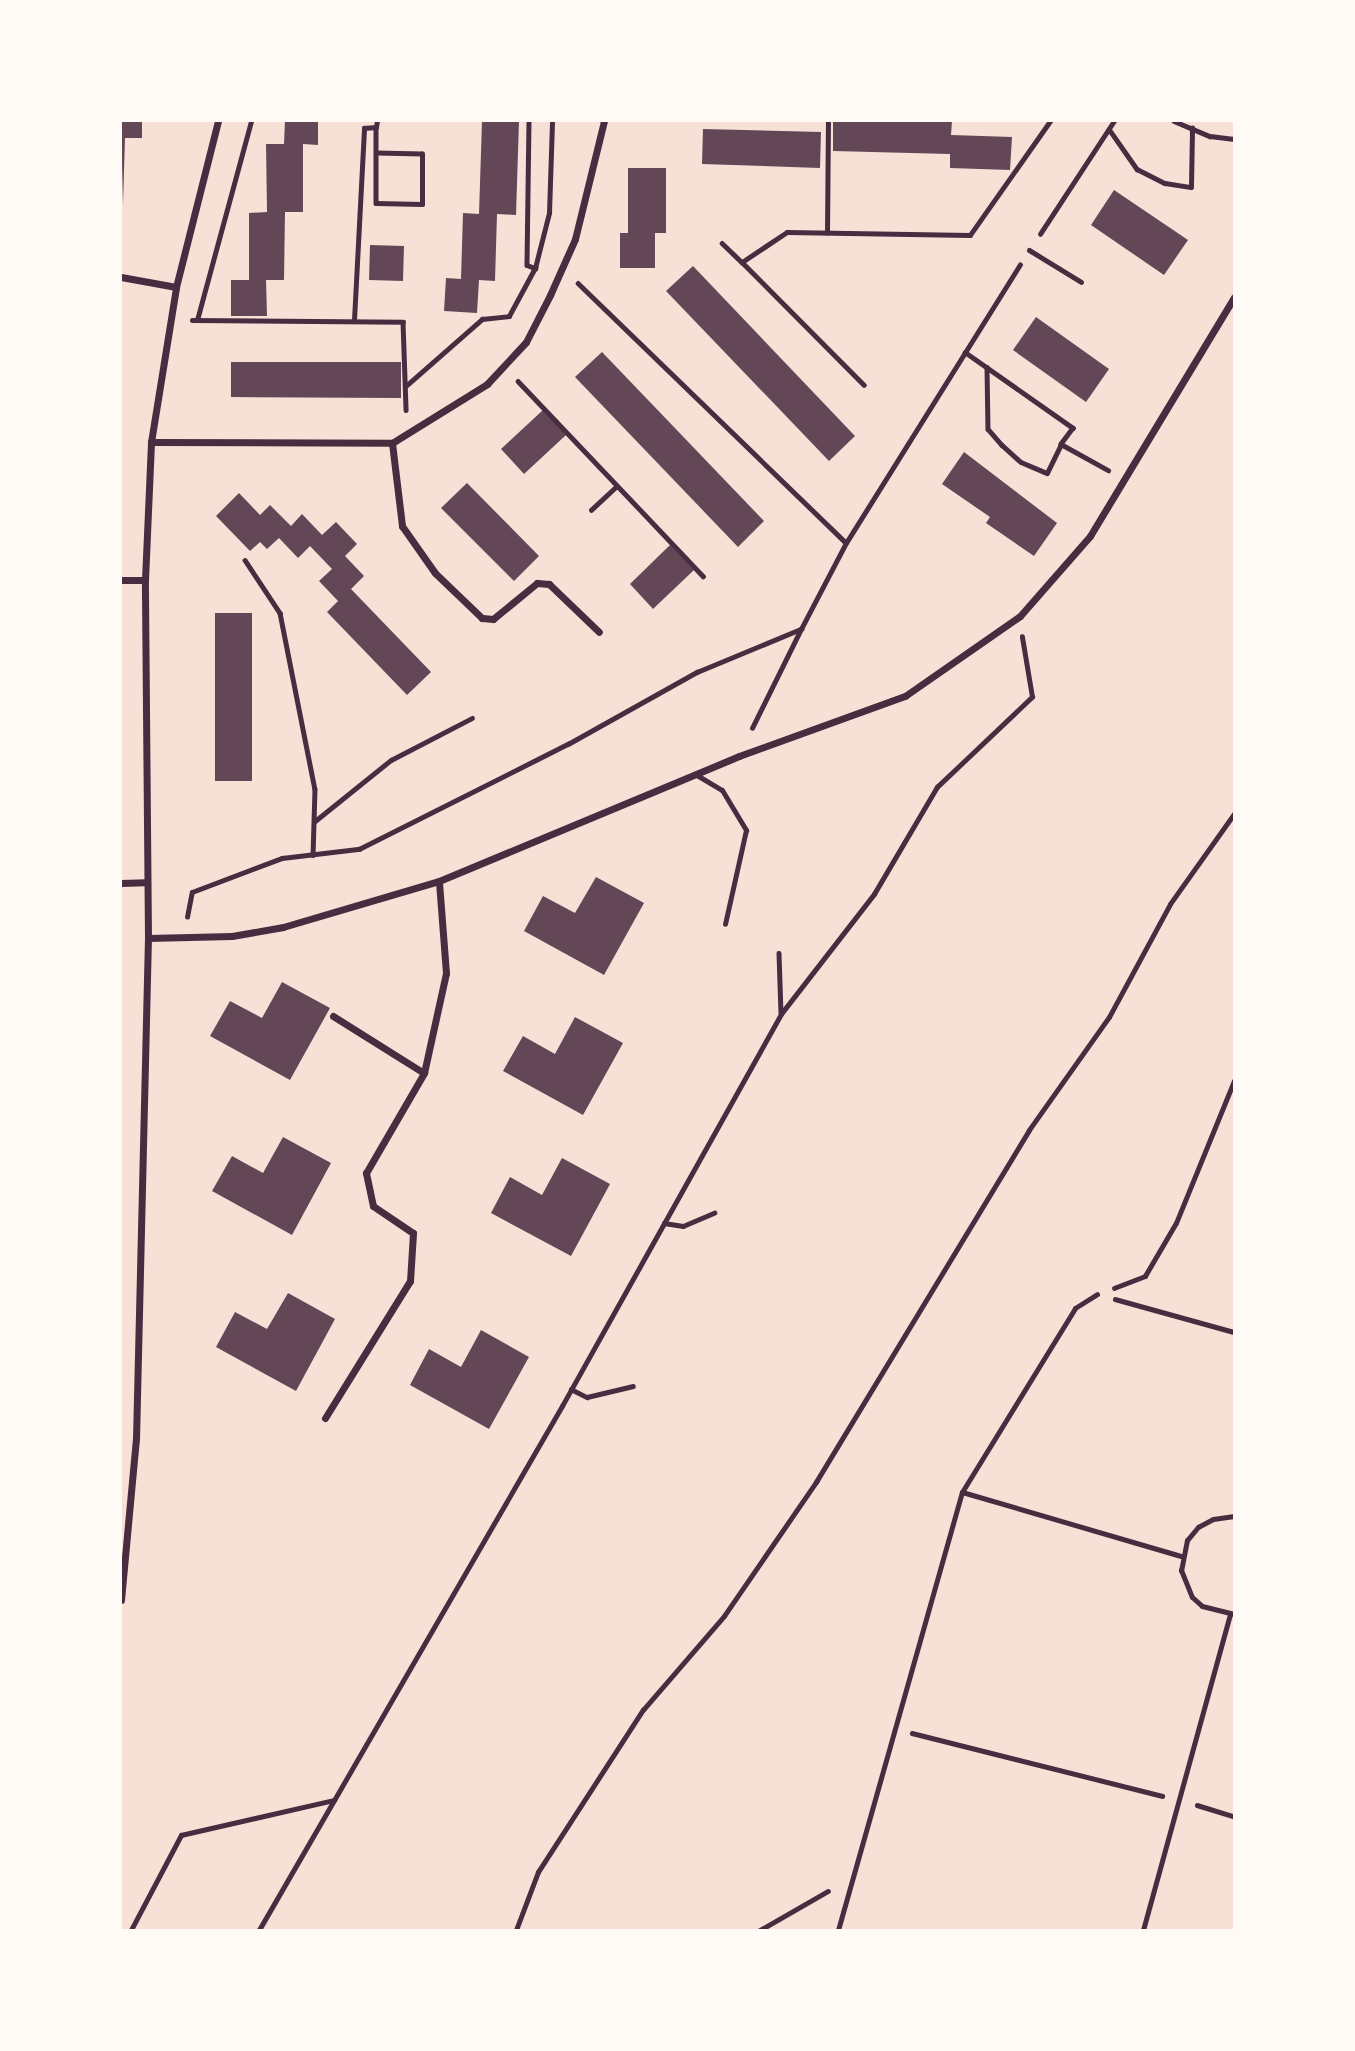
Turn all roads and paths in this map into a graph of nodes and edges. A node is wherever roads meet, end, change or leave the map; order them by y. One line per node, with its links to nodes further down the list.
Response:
1 (218, 121): 23 (street)
2 (251, 121): 26 (path)
3 (529, 121): 20 (path)
4 (552, 121): 20 (path)
5 (604, 121): 19 (street)
6 (828, 121): 15 (path)
7 (1050, 121): 15 (path)
8 (1114, 121): 12 (path)
9 (1174, 121): 11 (path)
10 (377, 124): 14 (path); 27 (path)
11 (1192, 128): 12 (path); 13 (path)
12 (1109, 129): 17 (path)
13 (1234, 139)
14 (377, 153): 14 (path)
15 (827, 233): 18 (path)
16 (722, 243): 18 (path)
17 (1029, 250): 22 (lane); 28 (path)
18 (742, 262): 32 (path)
19 (562, 267): 29 (street); 39 (path)
20 (536, 268): 31 (path)
21 (121, 277): 23 (street)
22 (1081, 282)
23 (176, 286): 25 (street)
24 (1234, 297): 36 (street)
25 (170, 320): 26 (path); 33 (street)
26 (197, 320): 27 (path)
27 (354, 320): 31 (path)
28 (965, 352): 30 (path); 39 (path)
29 (503, 366): 34 (street); 37 (path)
30 (987, 367): 35 (path); 35 (path)
31 (407, 385): 34 (path)
32 (864, 385)
33 (151, 442): 34 (street); 43 (street)
34 (392, 443): 46 (street)
35 (1061, 444): 36 (path)
36 (1124, 480): 44 (street)
37 (617, 485): 38 (path); 41 (path)
38 (591, 510)
39 (846, 543): 45 (path)
40 (245, 560): 51 (path)
41 (703, 576)
42 (121, 580): 43 (street)
43 (145, 580): 54 (street)
44 (1020, 616): 48 (street); 60 (path)
45 (801, 629): 48 (path); 52 (path)
46 (599, 632)
47 (472, 718): 51 (path)
48 (738, 756): 49 (street)
49 (695, 774): 53 (street); 56 (lane)
50 (1234, 814): 83 (path)
51 (314, 822): 52 (path)
52 (313, 855): 58 (path)
53 (439, 881): 58 (street); 62 (street)
54 (145, 882): 55 (street); 57 (street)
55 (121, 883)
56 (724, 924)
57 (148, 938): 58 (street); 74 (street)
58 (182, 939)
59 (779, 954): 60 (path)
60 (781, 1014): 65 (path)
61 (333, 1016): 62 (street)
62 (424, 1073): 70 (street)
63 (1234, 1081): 66 (path)
64 (714, 1213): 65 (path)
65 (664, 1223): 69 (path)
66 (1097, 1294): 67 (path); 71 (lane)
67 (1234, 1332)
68 (633, 1386): 69 (path)
69 (571, 1389): 77 (path)
70 (324, 1418)
71 (962, 1492): 73 (lane); 76 (lane)
72 (1234, 1516): 73 (lane)
73 (1181, 1556): 75 (lane)
74 (121, 1600)
75 (1232, 1614): 78 (lane)
76 (895, 1728): 78 (path); 80 (lane)
77 (335, 1800): 81 (path); 82 (path)
78 (1179, 1800): 79 (path); 86 (lane)
79 (1234, 1816)
80 (853, 1877): 84 (path); 85 (lane)
81 (131, 1930)
82 (259, 1930)
83 (516, 1930)
84 (760, 1930)
85 (838, 1930)
86 (1143, 1930)

